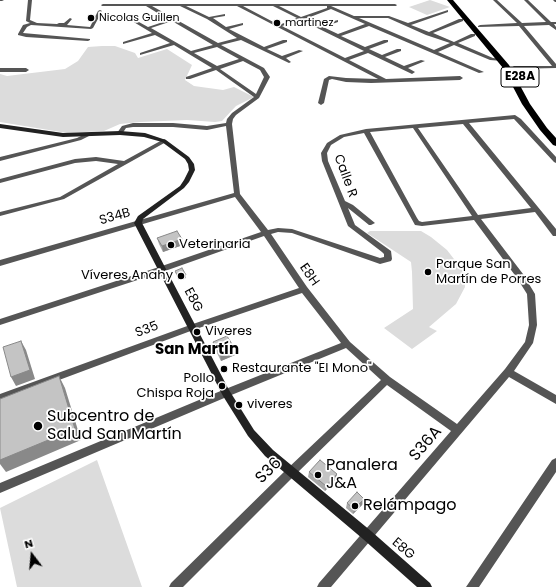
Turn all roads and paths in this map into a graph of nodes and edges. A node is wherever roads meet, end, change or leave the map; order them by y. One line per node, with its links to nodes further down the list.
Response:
1 (30, 0): 22 (street)
2 (106, 0): 11 (street)
3 (450, 0): 62 (highway)
4 (457, 0): 34 (highway)
5 (495, 0): 32 (street)
6 (526, 0): 28 (street)
7 (187, 2): 9 (street); 12 (street)
8 (369, 2): 14 (street); 15 (street)
9 (239, 3): 13 (street); 33 (street)
10 (318, 3): 13 (street); 14 (street)
11 (103, 5): 16 (street); 20 (street)
12 (180, 5): 16 (street); 23 (street)
13 (274, 5): 24 (street)
14 (326, 5): 17 (street)
15 (395, 5)
16 (148, 6): 25 (street)
17 (331, 8): 21 (street); 24 (street)
18 (446, 11): 31 (street)
19 (222, 15): 23 (street)
20 (97, 16): 36 (street); 44 (street)
21 (352, 17): 30 (street); 31 (street)
22 (70, 18)
23 (209, 18): 37 (street)
24 (299, 18): 33 (street); 35 (street)
25 (172, 20): 36 (street); 50 (street)
26 (461, 20): 40 (street)
27 (336, 21): 35 (street)
28 (553, 23): 32 (street); 38 (street)
29 (241, 24): 37 (street)
30 (370, 24): 42 (street); 55 (street)
31 (406, 24): 40 (street)
32 (520, 24): 34 (street); 65 (street)
33 (279, 26): 61 (street)
34 (480, 26): 68 (highway, E28A)
35 (319, 27): 42 (street)
36 (148, 28): 39 (street)
37 (226, 28): 43 (street)
38 (556, 29)
39 (156, 33): 47 (street); 48 (street)
40 (428, 34): 49 (street)
41 (473, 34): 49 (street)
42 (338, 36): 52 (street)
43 (241, 38): 50 (street); 51 (street)
44 (88, 40)
45 (285, 41): 51 (street)
46 (386, 41): 52 (street)
47 (125, 43)
48 (173, 44): 56 (street); 57 (street)
49 (453, 44): 55 (street); 62 (street)
50 (217, 45): 57 (street); 60 (street)
51 (264, 49): 59 (street)
52 (366, 50): 58 (street); 61 (street)
53 (399, 50): 58 (street)
54 (302, 51): 59 (street)
55 (434, 52): 72 (street)
56 (142, 54)
57 (190, 54): 66 (street)
58 (382, 57): 67 (street)
59 (282, 58): 64 (street)
60 (243, 59): 66 (street); 76 (street)
61 (345, 60): 75 (street)
62 (501, 60): 87 (highway, E28A)
63 (423, 61): 67 (street)
64 (289, 62)
65 (556, 67): 68 (street)
66 (216, 68): 73 (street); 76 (street)
67 (405, 68): 71 (street)
68 (514, 68): 83 (highway, E28A)
69 (0, 70): 70 (street)
70 (26, 70)
71 (412, 72)
72 (481, 72)
73 (188, 78)
74 (460, 78): 75 (street)
75 (384, 80): 77 (street)
76 (257, 97): 79 (street)
77 (321, 104)
78 (465, 122): 81 (street, Calle R); 89 (street, Calle R); 94 (street)
79 (229, 124): 84 (street); 92 (street)
80 (0, 126): 85 (street)
81 (415, 127): 82 (street, Calle R); 96 (street, S36A)
82 (366, 131): 93 (street, Calle R); 96 (street)
83 (556, 131)
84 (120, 133): 85 (street); 86 (street)
85 (87, 135): 88 (street)
86 (164, 141): 90 (street); 97 (street)
87 (556, 143)
88 (0, 159)
89 (556, 161)
90 (126, 163): 91 (street); 95 (street)
91 (0, 181)
92 (237, 194): 97 (street, S34B); 99 (street, E8H)
93 (343, 204): 98 (street); 99 (street, Calle R)
94 (536, 210): 96 (street); 100 (street)
95 (0, 214)
96 (476, 217): 107 (street, S36A)
97 (138, 223): 101 (street, S34B); 102 (street, E8G)
98 (371, 223)
99 (266, 233): 102 (street); 103 (street, E8H)
100 (556, 234)
101 (0, 263)
102 (162, 269): 104 (street); 105 (street, E8G)
103 (304, 289): 105 (street, S35); 106 (street, E8H)
104 (0, 322)
105 (193, 327): 109 (street, E8G); 110 (street, S35)
106 (346, 344): 108 (street, E8H); 109 (street)
107 (508, 372): 111 (street); 112 (street, S36A)
108 (388, 380): 112 (street, E8H); 114 (street, S36)
109 (226, 393): 114 (street, E8G); 115 (street)
110 (0, 398)
111 (556, 400)
112 (458, 430): 116 (street, S36A)
113 (556, 464): 120 (street)
114 (291, 472): 116 (street, E8G); 117 (street, S36)
115 (0, 488)
116 (368, 535): 118 (street, S36A); 119 (street, E8G)
117 (175, 587)
118 (323, 587)
119 (426, 587)
120 (472, 587)

